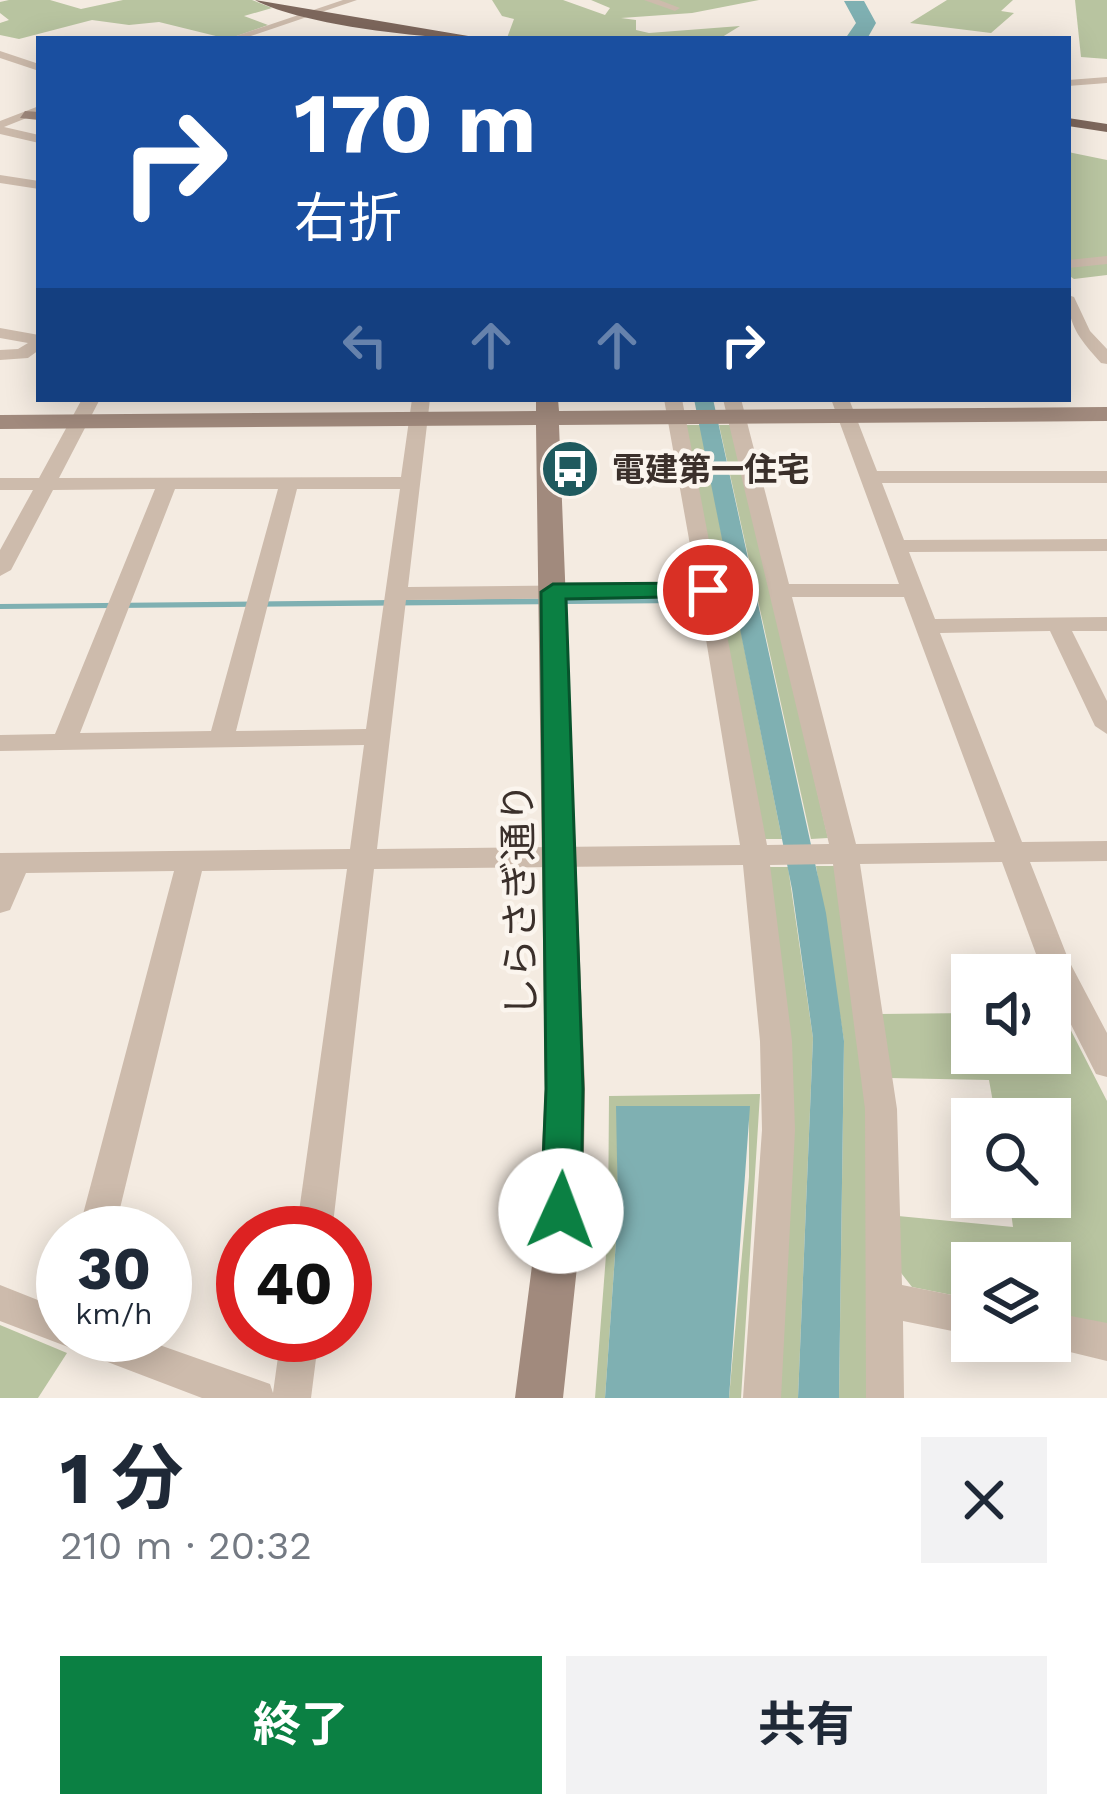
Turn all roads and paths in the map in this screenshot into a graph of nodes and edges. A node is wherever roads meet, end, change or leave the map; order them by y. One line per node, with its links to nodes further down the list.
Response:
1 (261, 0): 5 (main road)
2 (352, 0): 5 (street)
3 (649, 0): 4 (street)
4 (675, 8)
5 (308, 14): 6 (street); 7 (main road)
6 (241, 36)
7 (459, 36)
8 (0, 54): 9 (street)
9 (36, 67)
10 (1107, 80): 11 (street)
11 (1071, 82)
12 (34, 113): 14 (street)
13 (1071, 122): 15 (main road)
14 (0, 128): 16 (street)
15 (1107, 128)
16 (36, 138)
17 (4, 182): 18 (street)
18 (36, 185)
19 (1107, 260): 20 (street)
20 (1071, 264)
21 (1071, 307): 26 (street)
22 (0, 332): 23 (street)
23 (36, 341)
24 (36, 344): 25 (street)
25 (0, 355)
26 (1107, 359)
27 (89, 402): 35 (street)
28 (675, 408): 29 (street); 32 (street); 46 (street)
29 (735, 408): 30 (street); 48 (street)
30 (843, 408): 33 (street); 36 (street)
31 (420, 409): 32 (street); 35 (street); 38 (street)
32 (547, 409): 49 (street, しらさぎ通り)
33 (1107, 414)
34 (0, 422): 35 (street)
35 (79, 422): 42 (street)
36 (868, 477): 37 (street); 44 (street)
37 (1107, 477)
38 (408, 483): 41 (street); 50 (street)
39 (0, 484): 42 (street)
40 (167, 484): 41 (street); 42 (street); 57 (street)
41 (289, 484): 56 (street)
42 (46, 485): 45 (street)
43 (1107, 544): 44 (street)
44 (893, 546): 47 (street)
45 (0, 570)
46 (708, 590): 49 (street); 62 (street)
47 (909, 590): 48 (street); 53 (street)
48 (777, 591): 61 (street)
49 (553, 592): 50 (street); 63 (street, しらさぎ通り)
50 (398, 594): 55 (street)
51 (1107, 624): 52 (street)
52 (1058, 625): 53 (street); 54 (street)
53 (923, 626): 59 (street)
54 (1107, 726)
55 (380, 737): 56 (street); 64 (street)
56 (221, 740): 57 (street)
57 (64, 742): 58 (street)
58 (0, 743)
59 (1010, 851): 60 (street); 61 (street); 68 (street)
60 (1107, 851)
61 (845, 853): 62 (street); 71 (street)
62 (755, 855): 63 (street); 82 (street)
63 (561, 857): 64 (street); 81 (street, しらさぎ通り)
64 (363, 859): 65 (street); 70 (street)
65 (190, 860): 66 (street); 69 (street)
66 (8, 862): 67 (street)
67 (0, 902)
68 (1107, 1064)
69 (103, 1206)
70 (318, 1206)
71 (886, 1300): 73 (street); 83 (street)
72 (0, 1303): 74 (street)
73 (951, 1313)
74 (36, 1318)
75 (1071, 1335): 76 (street)
76 (1107, 1342)
77 (154, 1362): 79 (street)
78 (297, 1362): 80 (street)
79 (256, 1398)
80 (292, 1398)
81 (539, 1398)
82 (762, 1398)
83 (886, 1398)

